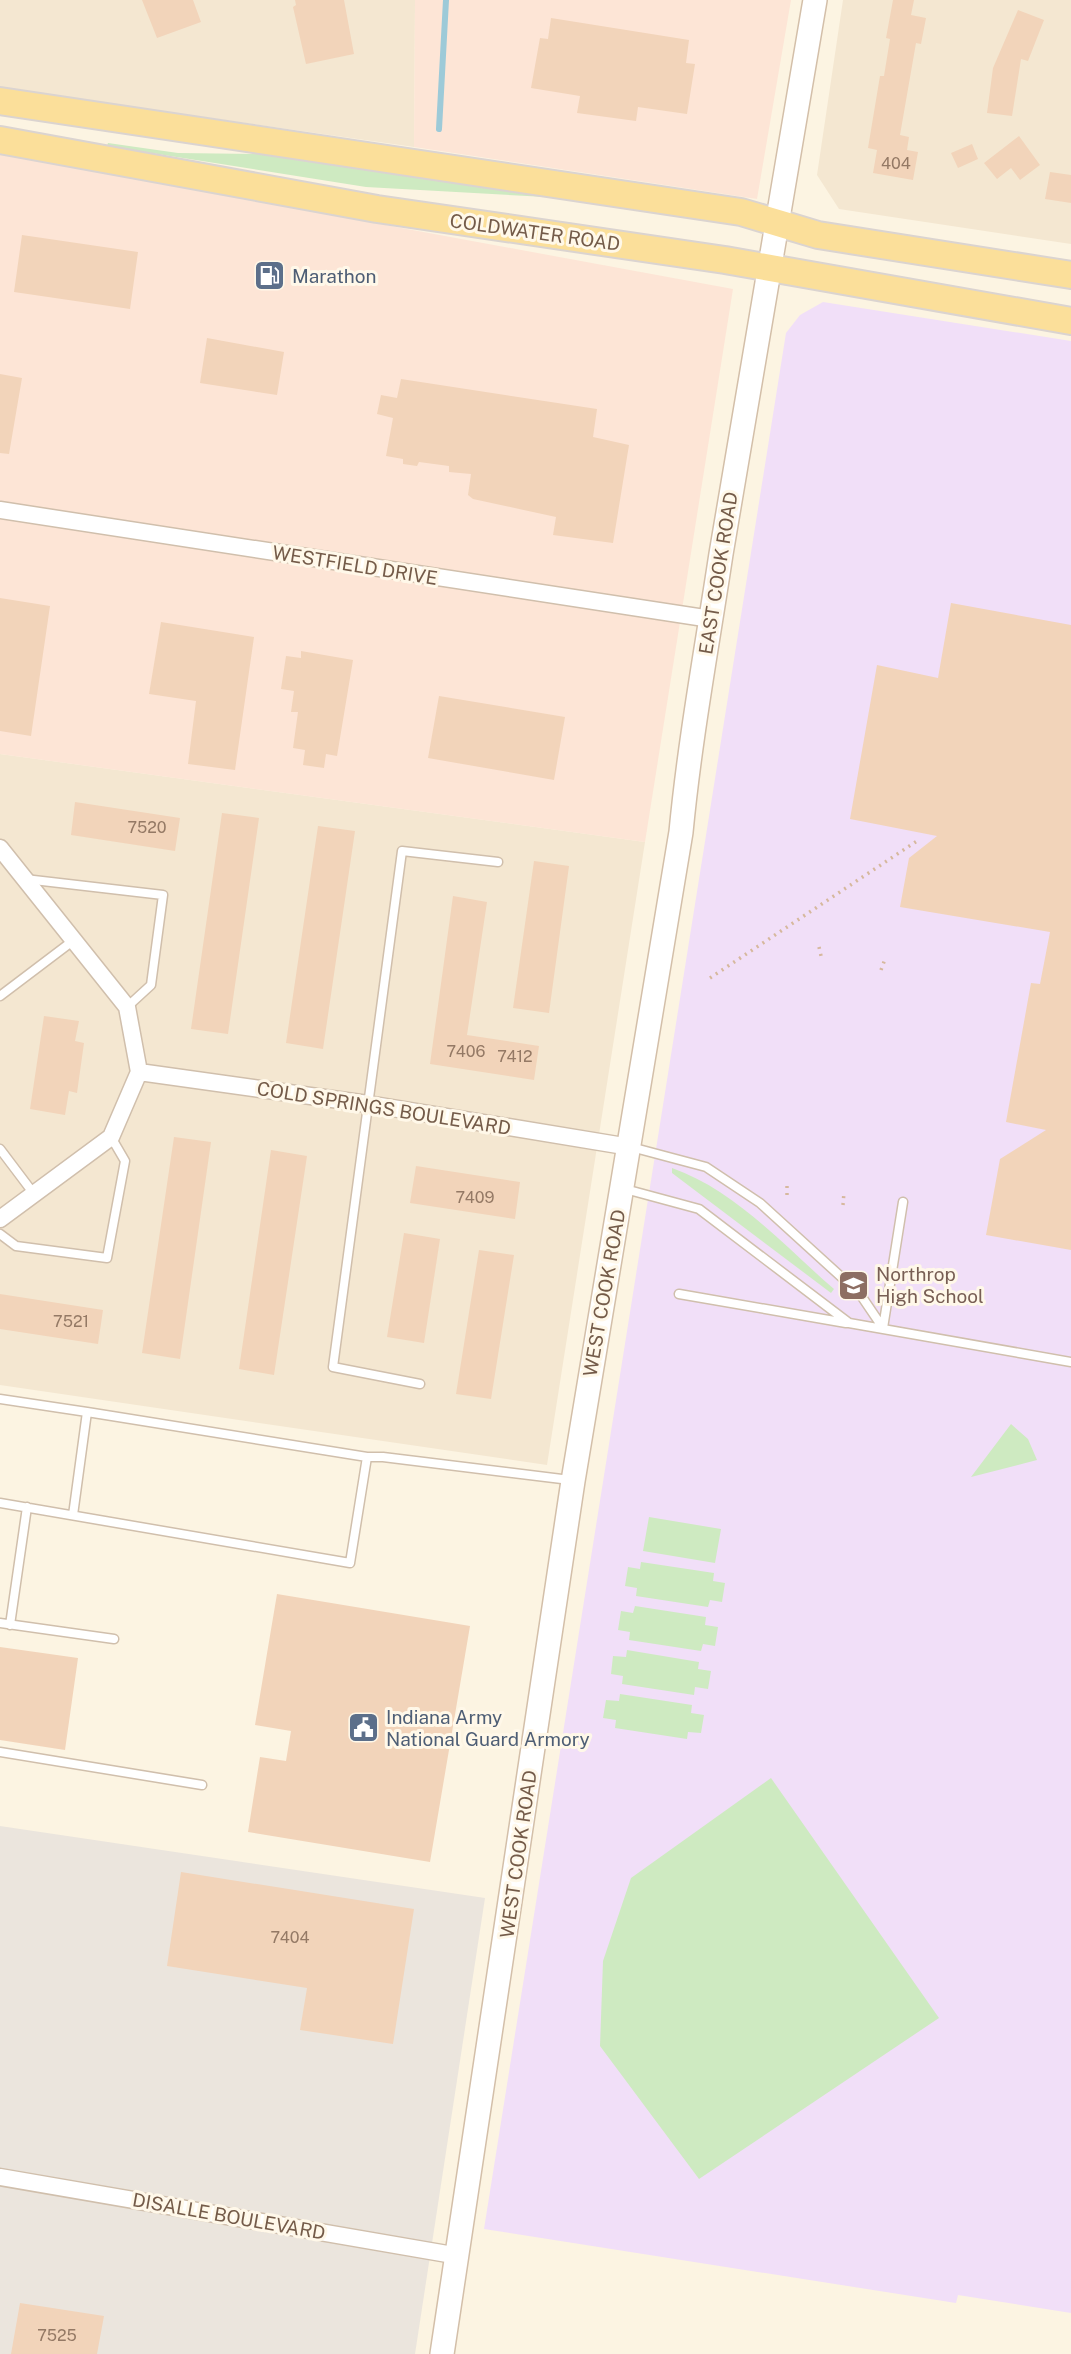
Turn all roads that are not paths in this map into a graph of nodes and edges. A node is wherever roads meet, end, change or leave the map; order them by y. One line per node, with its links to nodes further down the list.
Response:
1 (815, 0): 4 (main road, EAST COOK ROAD)
2 (0, 101): 4 (main road)
3 (0, 141): 5 (main road, COLDWATER ROAD)
4 (779, 223): 5 (main road, EAST COOK ROAD); 6 (main road)
5 (770, 268): 7 (main road, COLDWATER ROAD); 9 (main road, EAST COOK ROAD)
6 (1071, 275)
7 (1071, 321)
8 (0, 510): 9 (street, WESTFIELD DRIVE)
9 (711, 619): 19 (main road, EAST COOK ROAD)
10 (0, 848): 12 (street)
11 (498, 862): 17 (lane)
12 (25, 879): 13 (street); 15 (lane)
13 (74, 940): 14 (lane); 15 (street)
14 (0, 996)
15 (127, 1007): 16 (street)
16 (139, 1072): 17 (street, COLD SPRINGS BOULEVARD); 18 (street)
17 (368, 1104): 19 (street, COLD SPRINGS BOULEVARD); 30 (lane)
18 (111, 1137): 22 (street); 25 (lane)
19 (629, 1147): 21 (main road, WEST COOK ROAD); 28 (lane)
20 (0, 1150): 22 (lane)
21 (622, 1188): 27 (lane); 34 (main road, WEST COOK ROAD)
22 (34, 1194): 24 (street)
23 (903, 1202): 28 (lane)
24 (0, 1219)
25 (0, 1234)
26 (679, 1294): 27 (lane)
27 (849, 1323): 28 (lane)
28 (883, 1328): 29 (lane)
29 (1071, 1362)
30 (420, 1384)
31 (0, 1399): 32 (lane)
32 (87, 1412): 33 (lane); 37 (lane)
33 (367, 1457): 34 (lane); 37 (lane)
34 (573, 1481): 43 (main road, WEST COOK ROAD)
35 (0, 1503): 36 (lane)
36 (27, 1507): 37 (lane); 38 (lane)
37 (73, 1515)
38 (5, 1624): 39 (lane)
39 (114, 1639)
40 (0, 1752): 41 (lane)
41 (202, 1785)
42 (0, 2177): 43 (street, DISALLE BOULEVARD)
43 (459, 2256): 44 (main road, WEST COOK ROAD)
44 (442, 2354)

